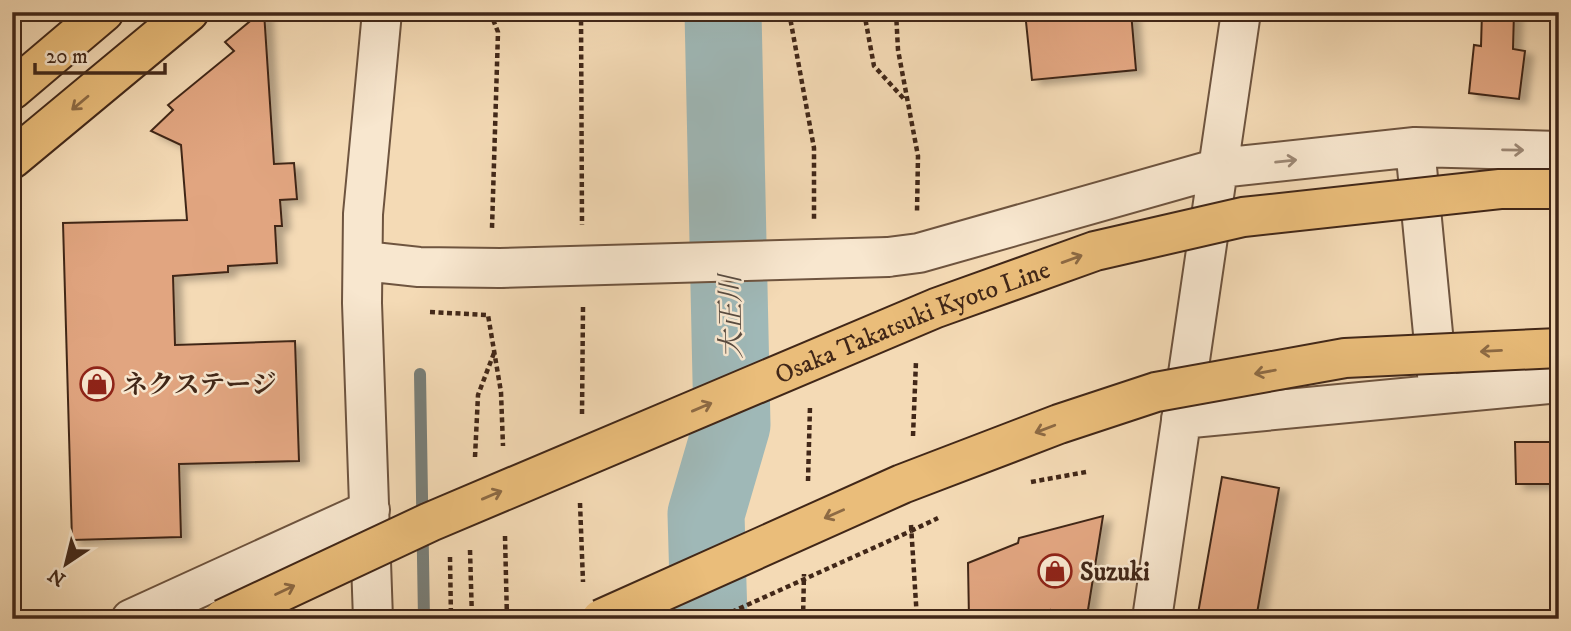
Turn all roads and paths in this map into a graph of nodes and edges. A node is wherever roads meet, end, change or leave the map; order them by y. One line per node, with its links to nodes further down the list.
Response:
1 (104, 12): 9 (main road)
2 (189, 12): 13 (main road, one-way to 13)
3 (382, 12): 19 (street)
4 (491, 12): 17 (path)
5 (581, 12): 16 (path)
6 (864, 12): 10 (path)
7 (896, 12): 10 (path)
8 (1241, 12): 14 (street)
9 (12, 90)
10 (906, 101): 18 (path)
11 (1415, 147): 12 (street, one-way to 12); 14 (street, one-way to 11); 24 (street)
12 (1559, 151)
13 (12, 159)
14 (1219, 168): 18 (street); 26 (street)
15 (1559, 189): 37 (main road, Osaka Takatsuki Kyoto Line, one-way to 15, bridge)
16 (582, 236)
17 (496, 252): 18 (street, bridge); 19 (street)
18 (904, 255)
19 (364, 261): 29 (street)
20 (583, 306): 25 (path)
21 (421, 312): 27 (path)
22 (1559, 348): 35 (main road, one-way to 35, bridge)
23 (1559, 383): 24 (street)
24 (1439, 395): 26 (street)
25 (582, 417)
26 (1181, 419): 42 (street)
27 (503, 459)
28 (580, 500): 35 (path)
29 (370, 510): 36 (street); 38 (street)
30 (505, 526): 40 (path)
31 (911, 531): 41 (path, bridge)
32 (470, 549): 33 (path)
33 (460, 550)
34 (449, 551): 39 (path)
35 (592, 606)
36 (131, 619)
37 (223, 619)
38 (373, 619)
39 (451, 619)
40 (507, 619)
41 (716, 619)
42 (1152, 619)

